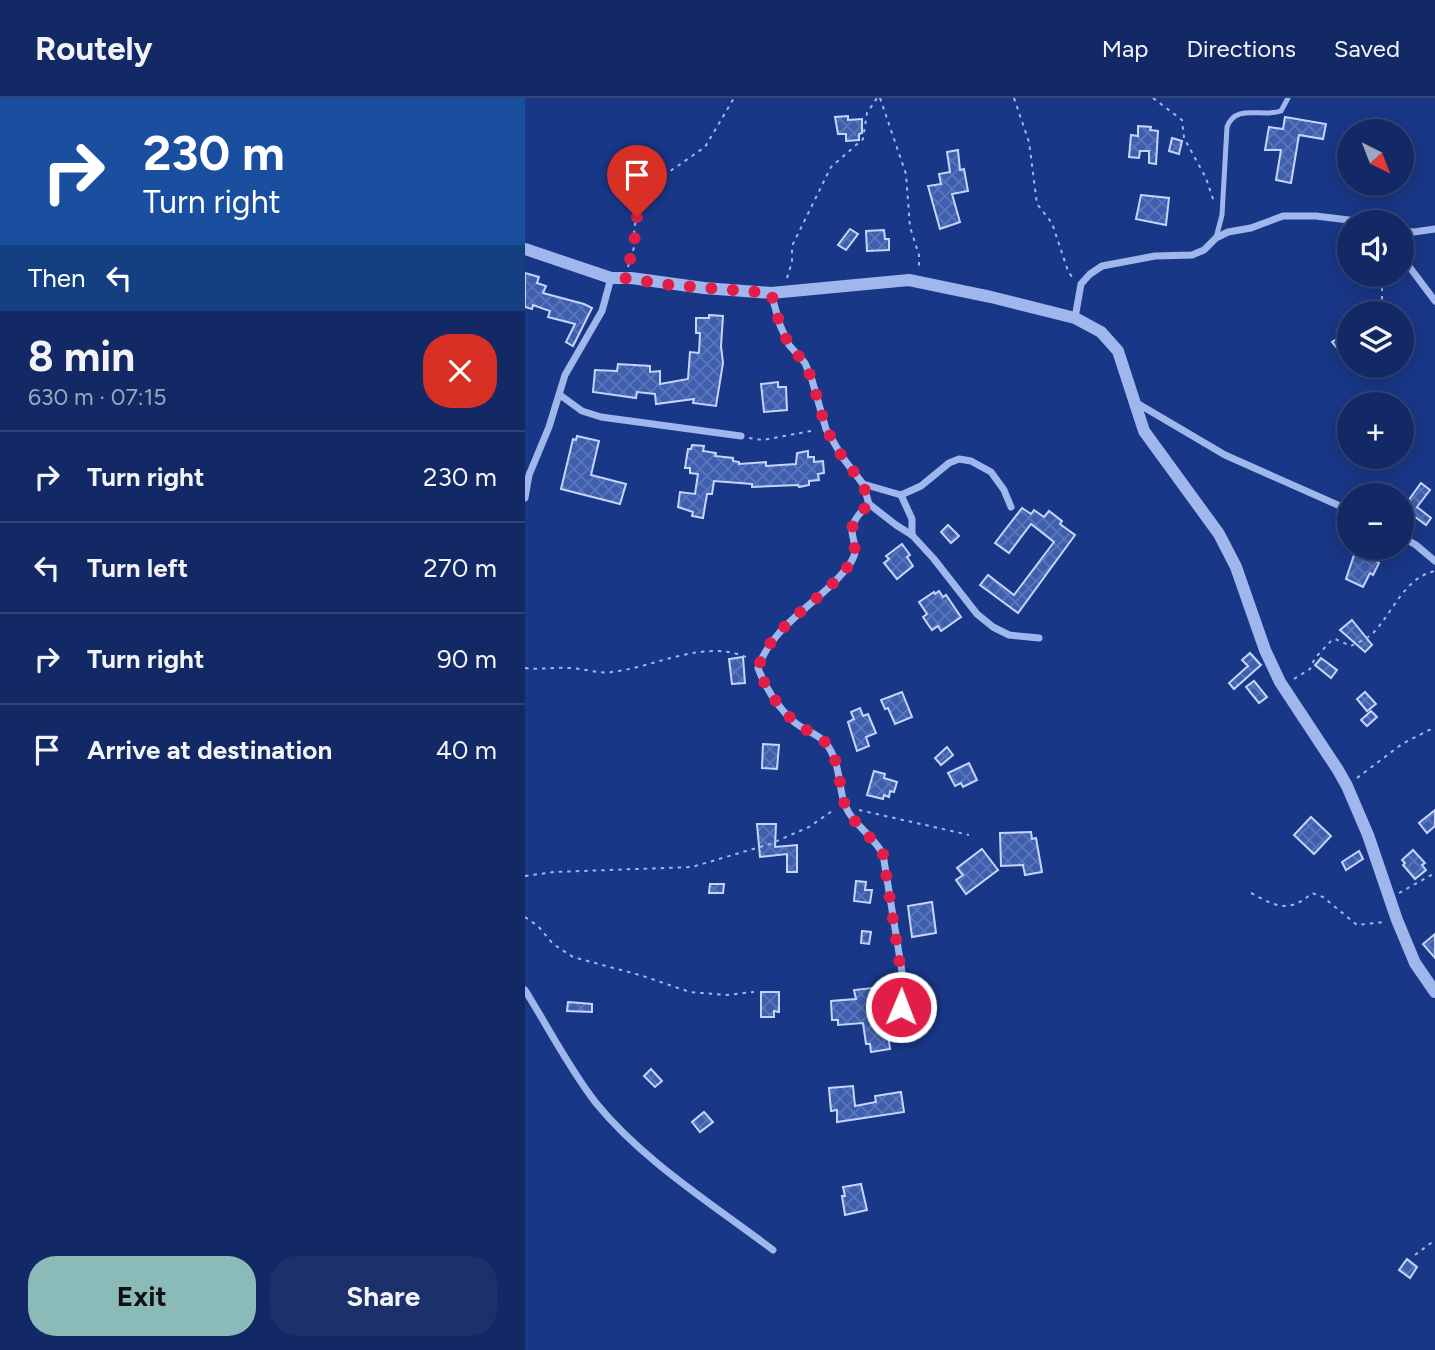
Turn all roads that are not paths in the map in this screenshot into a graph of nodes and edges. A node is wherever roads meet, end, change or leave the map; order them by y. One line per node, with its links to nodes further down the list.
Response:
1 (1288, 98): 5 (lane)
2 (1337, 219): 5 (street)
3 (1435, 229): 4 (street)
4 (1414, 232)
5 (1216, 238): 11 (street)
6 (525, 249): 8 (street)
7 (1414, 273): 10 (street)
8 (618, 278): 9 (street); 12 (street)
9 (777, 292): 11 (street); 16 (street)
10 (1435, 301)
11 (1075, 318): 13 (street)
12 (559, 395): 14 (street); 15 (street)
13 (1134, 401): 20 (street); 27 (street)
14 (741, 436)
15 (527, 475): 18 (street)
16 (863, 484): 17 (street); 19 (street)
17 (901, 495): 21 (street); 22 (street)
18 (525, 498)
19 (869, 504): 22 (street); 28 (street)
20 (1337, 505)
21 (1011, 507)
22 (912, 535): 25 (street)
23 (1414, 544): 24 (street)
24 (1435, 561)
25 (1039, 638)
26 (525, 990): 29 (street)
27 (1435, 992)
28 (898, 1014)
29 (773, 1250)

